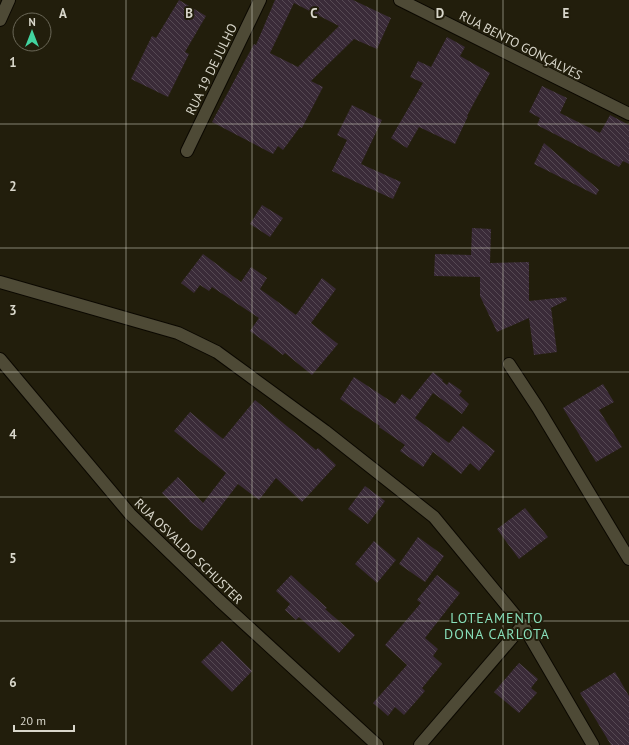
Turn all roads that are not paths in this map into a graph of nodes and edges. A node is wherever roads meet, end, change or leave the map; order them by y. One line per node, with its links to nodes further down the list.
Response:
1 (9, 0): 4 (street)
2 (260, 0): 6 (street, RUA 19 DE JULHO)
3 (400, 0): 5 (street, RUA BENTO GONÇALVES)
4 (0, 20)
5 (629, 114)
6 (187, 151)
7 (0, 282): 11 (street)
8 (0, 359): 12 (street, RUA OSVALDO SCHUSTER)
9 (509, 364): 10 (street)
10 (629, 559)
11 (523, 625): 13 (street); 14 (street)
12 (376, 745)
13 (420, 745)
14 (593, 745)

